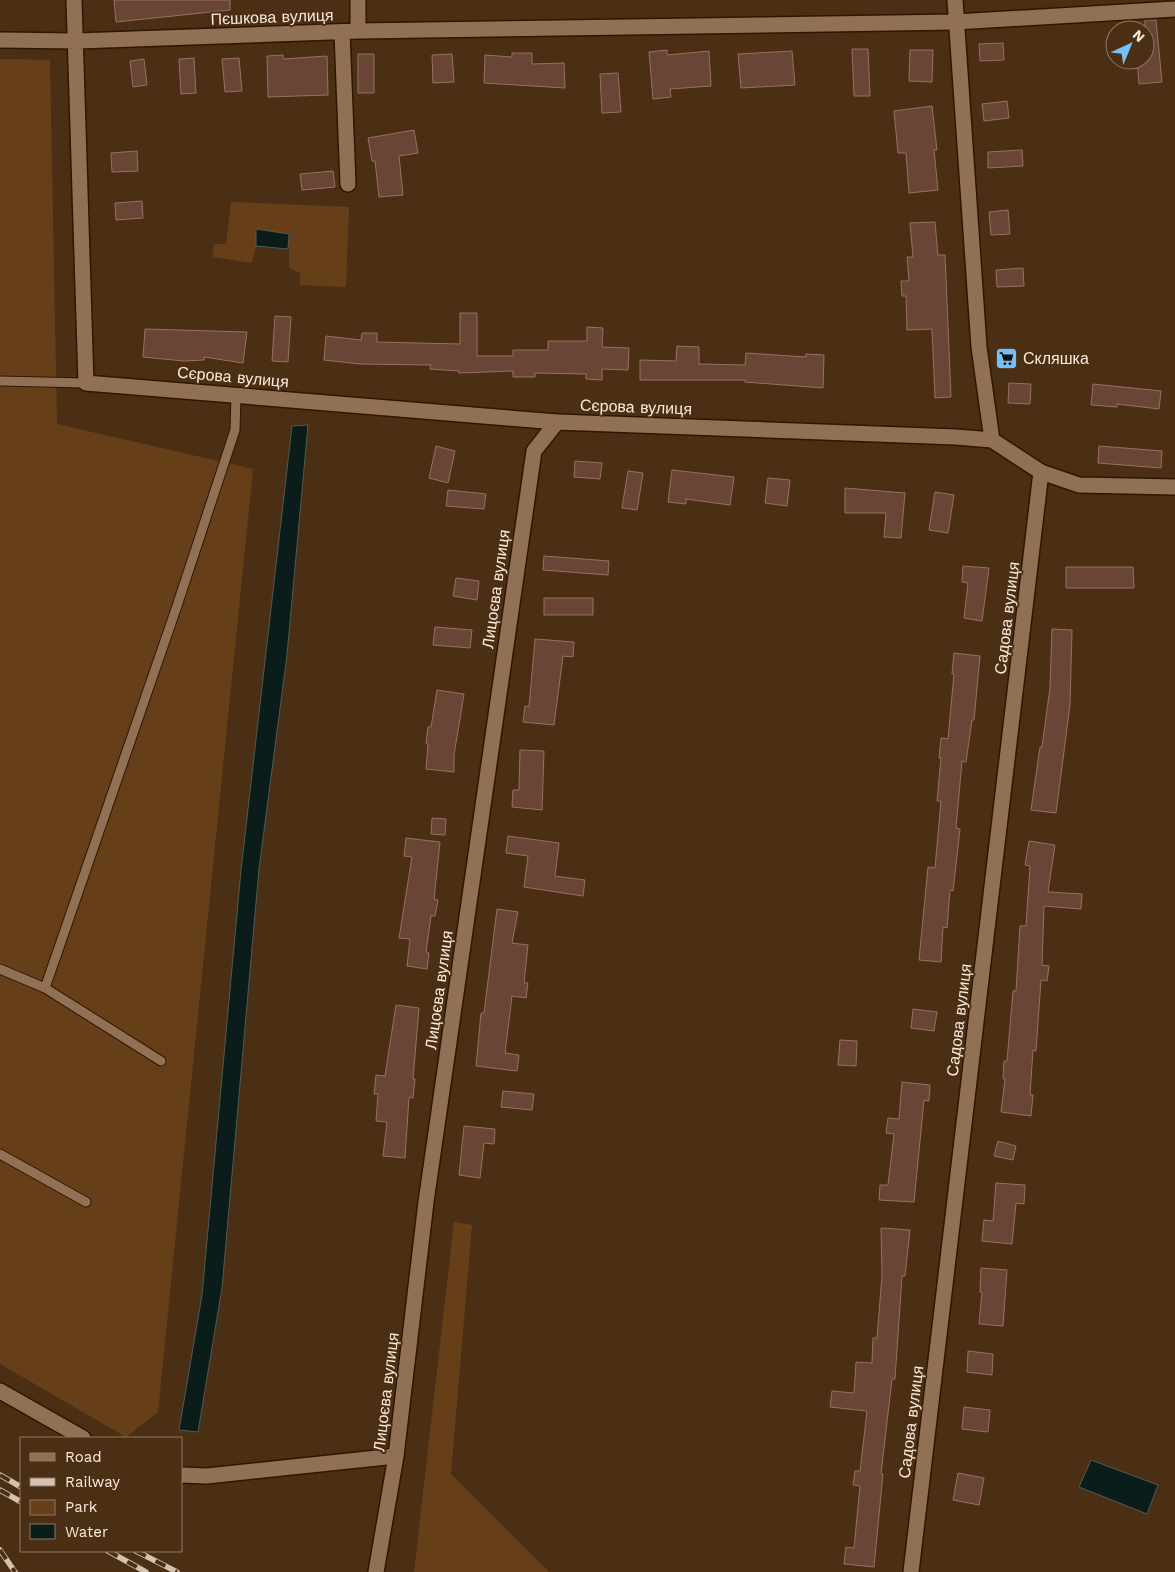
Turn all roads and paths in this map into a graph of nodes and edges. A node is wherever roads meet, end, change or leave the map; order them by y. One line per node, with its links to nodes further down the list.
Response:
1 (74, 0): 9 (street)
2 (358, 0): 6 (street)
3 (955, 0): 5 (street)
4 (1175, 9): 5 (street, Пєшкова вулиця)
5 (955, 22): 6 (street, Пєшкова вулиця); 15 (street)
6 (358, 31): 7 (street, Пєшкова вулиця)
7 (342, 32): 9 (street, Пєшкова вулиця); 10 (street)
8 (0, 40): 9 (street, Пєшкова вулиця)
9 (77, 41): 12 (street)
10 (348, 184)
11 (0, 381): 12 (lane)
12 (86, 383): 13 (street, Сєрова вулиця)
13 (236, 395): 14 (street, Сєрова вулиця); 19 (lane)
14 (557, 422): 15 (street, Сєрова вулиця); 25 (street, Лицоєва вулиця)
15 (992, 440): 16 (street, Сєрова вулиця)
16 (1041, 472): 17 (street, Сєрова вулиця); 28 (street, Садова вулиця)
17 (1175, 487)
18 (0, 969): 19 (lane)
19 (45, 988): 20 (lane)
20 (161, 1061)
21 (0, 1154): 22 (lane)
22 (86, 1202)
23 (0, 1391): 24 (street)
24 (81, 1437)
25 (396, 1456): 26 (street); 27 (street, Лицоєва вулиця)
26 (182, 1474)
27 (376, 1572)
28 (911, 1572)

